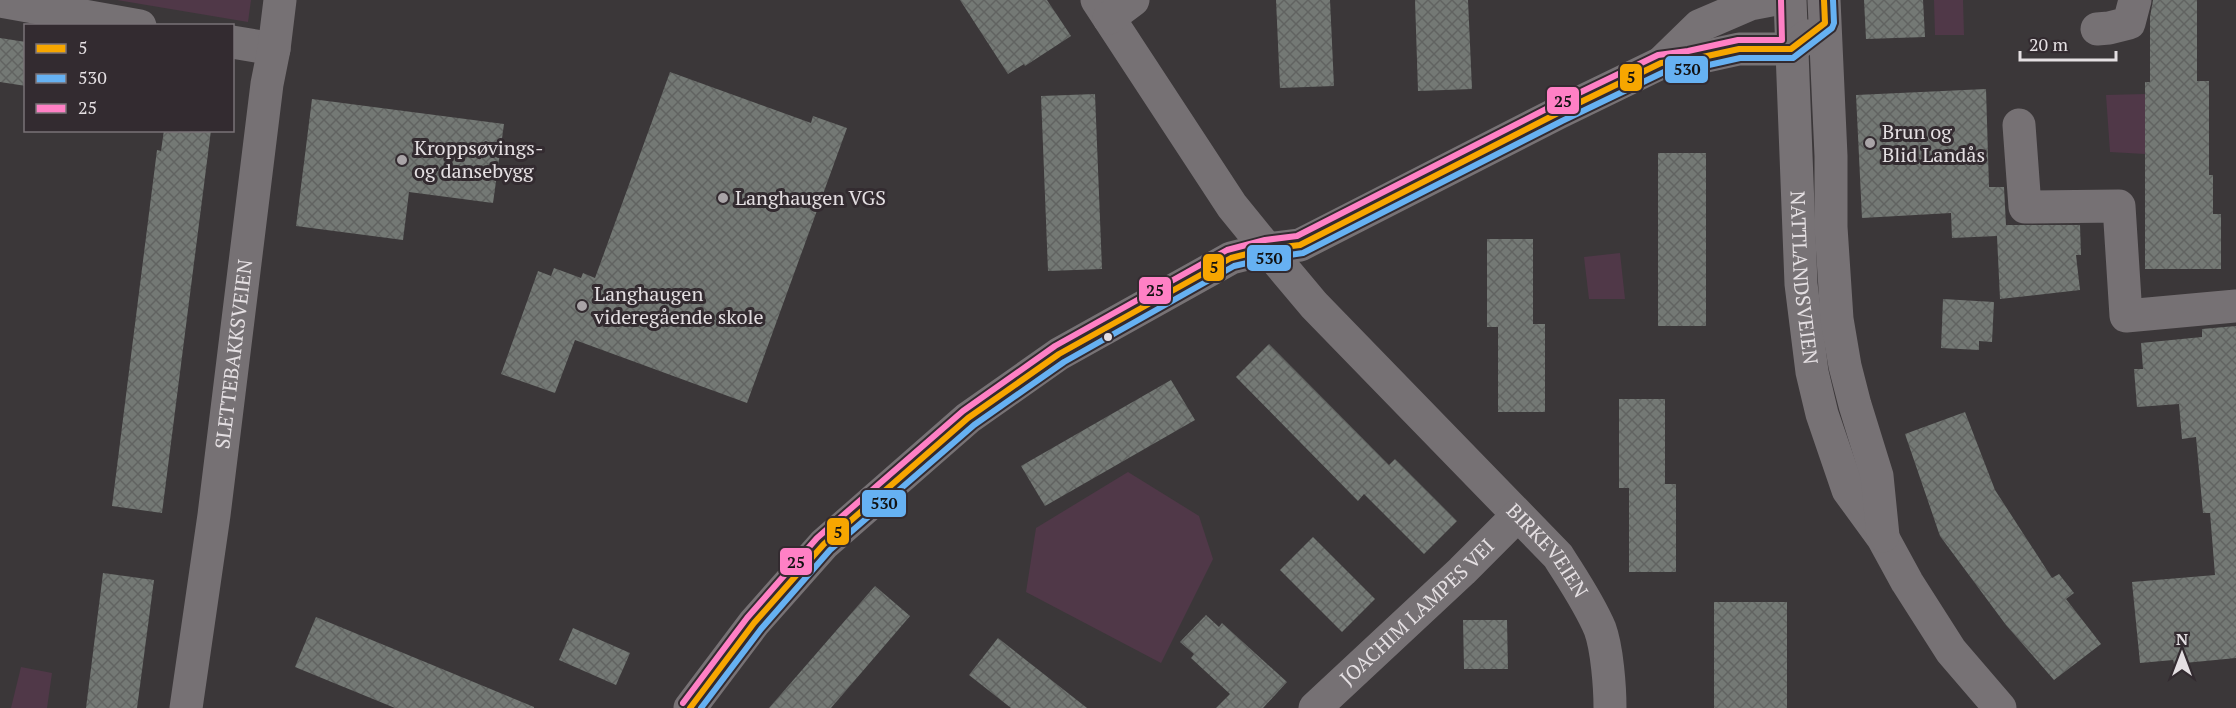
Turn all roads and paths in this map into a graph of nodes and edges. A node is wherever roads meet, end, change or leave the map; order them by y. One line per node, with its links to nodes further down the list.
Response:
1 (280, 0): 11 (street, SLETTEBAKKSVEIEN)
2 (1771, 0): 13 (main road)
3 (1792, 0): 7 (main road); 12 (main road, NATTLANDSVEIEN)
4 (2135, 0): 9 (street)
5 (0, 1): 8 (street)
6 (1113, 6): 15 (street, BIRKEVEIEN)
7 (1825, 11): 12 (main road); 18 (main road, NATTLANDSVEIEN)
8 (129, 24)
9 (2097, 29)
10 (234, 42): 11 (street)
11 (274, 49): 19 (street, SLETTEBAKKSVEIEN)
12 (1791, 49): 13 (main road); 18 (main road, NATTLANDSVEIEN)
13 (1661, 63): 15 (main road)
14 (2019, 125): 16 (street)
15 (1267, 249): 17 (street, BIRKEVEIEN); 20 (main road)
16 (2236, 306)
17 (1517, 516): 21 (street, JOACHIM LAMPES VEI); 22 (street, BIRKEVEIEN)
18 (1883, 538): 23 (main road, NATTLANDSVEIEN)
19 (186, 708)
20 (690, 708)
21 (1315, 708)
22 (1610, 708)
23 (2000, 708)

